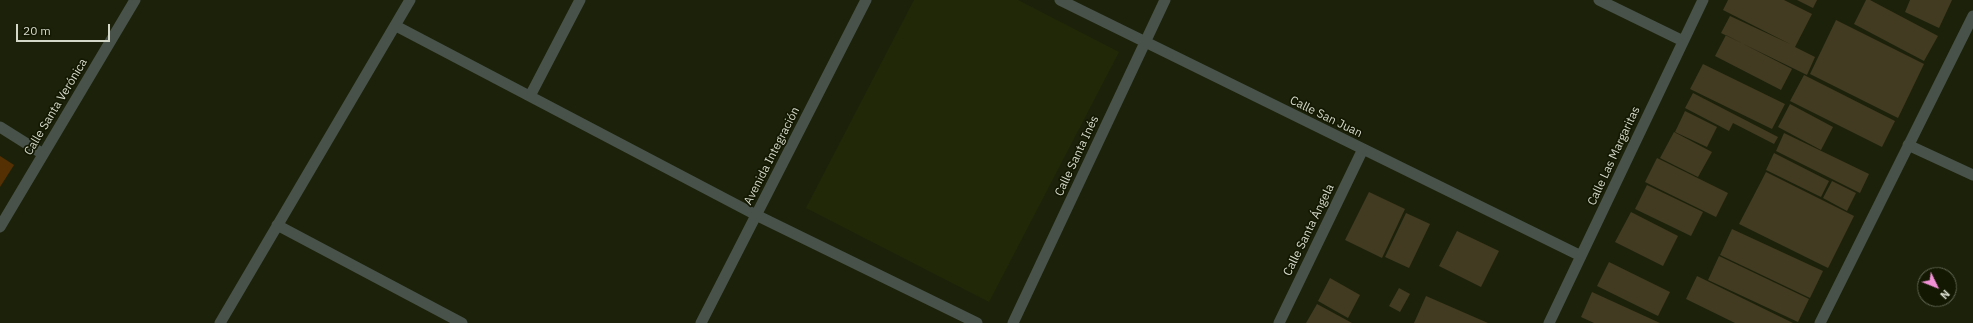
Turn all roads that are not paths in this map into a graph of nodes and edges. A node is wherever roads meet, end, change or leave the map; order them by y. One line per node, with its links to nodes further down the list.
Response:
1 (135, 0): 17 (street, Calle Santa Verónica)
2 (410, 0): 10 (street)
3 (580, 0): 13 (street)
4 (866, 0): 19 (street, Avenida Integración)
5 (1060, 0): 12 (street, Calle San Juan)
6 (1165, 0): 12 (street, Calle Santa Inés)
7 (1599, 0): 11 (street)
8 (1703, 0): 11 (street, Calle Las Margaritas)
9 (1973, 16): 15 (street)
10 (396, 26): 13 (street); 20 (street)
11 (1683, 41): 22 (street, Calle Las Margaritas)
12 (1145, 43): 16 (street, Calle San Juan); 27 (street, Calle Santa Inés)
13 (530, 96): 19 (street)
14 (0, 127): 17 (street)
15 (1908, 145): 18 (street); 30 (street)
16 (1363, 149): 22 (street, Calle San Juan); 28 (street, Calle Santa Ángela)
17 (44, 154): 21 (street, Calle Santa Verónica)
18 (1973, 175)
19 (756, 215): 25 (street, Avenida Integración); 26 (street)
20 (277, 225): 23 (street); 24 (street)
21 (0, 227)
22 (1581, 256): 29 (street, Calle Las Margaritas)
23 (220, 323)
24 (462, 323)
25 (701, 323)
26 (977, 323)
27 (1013, 323)
28 (1279, 323)
29 (1549, 323)
30 (1820, 323)

